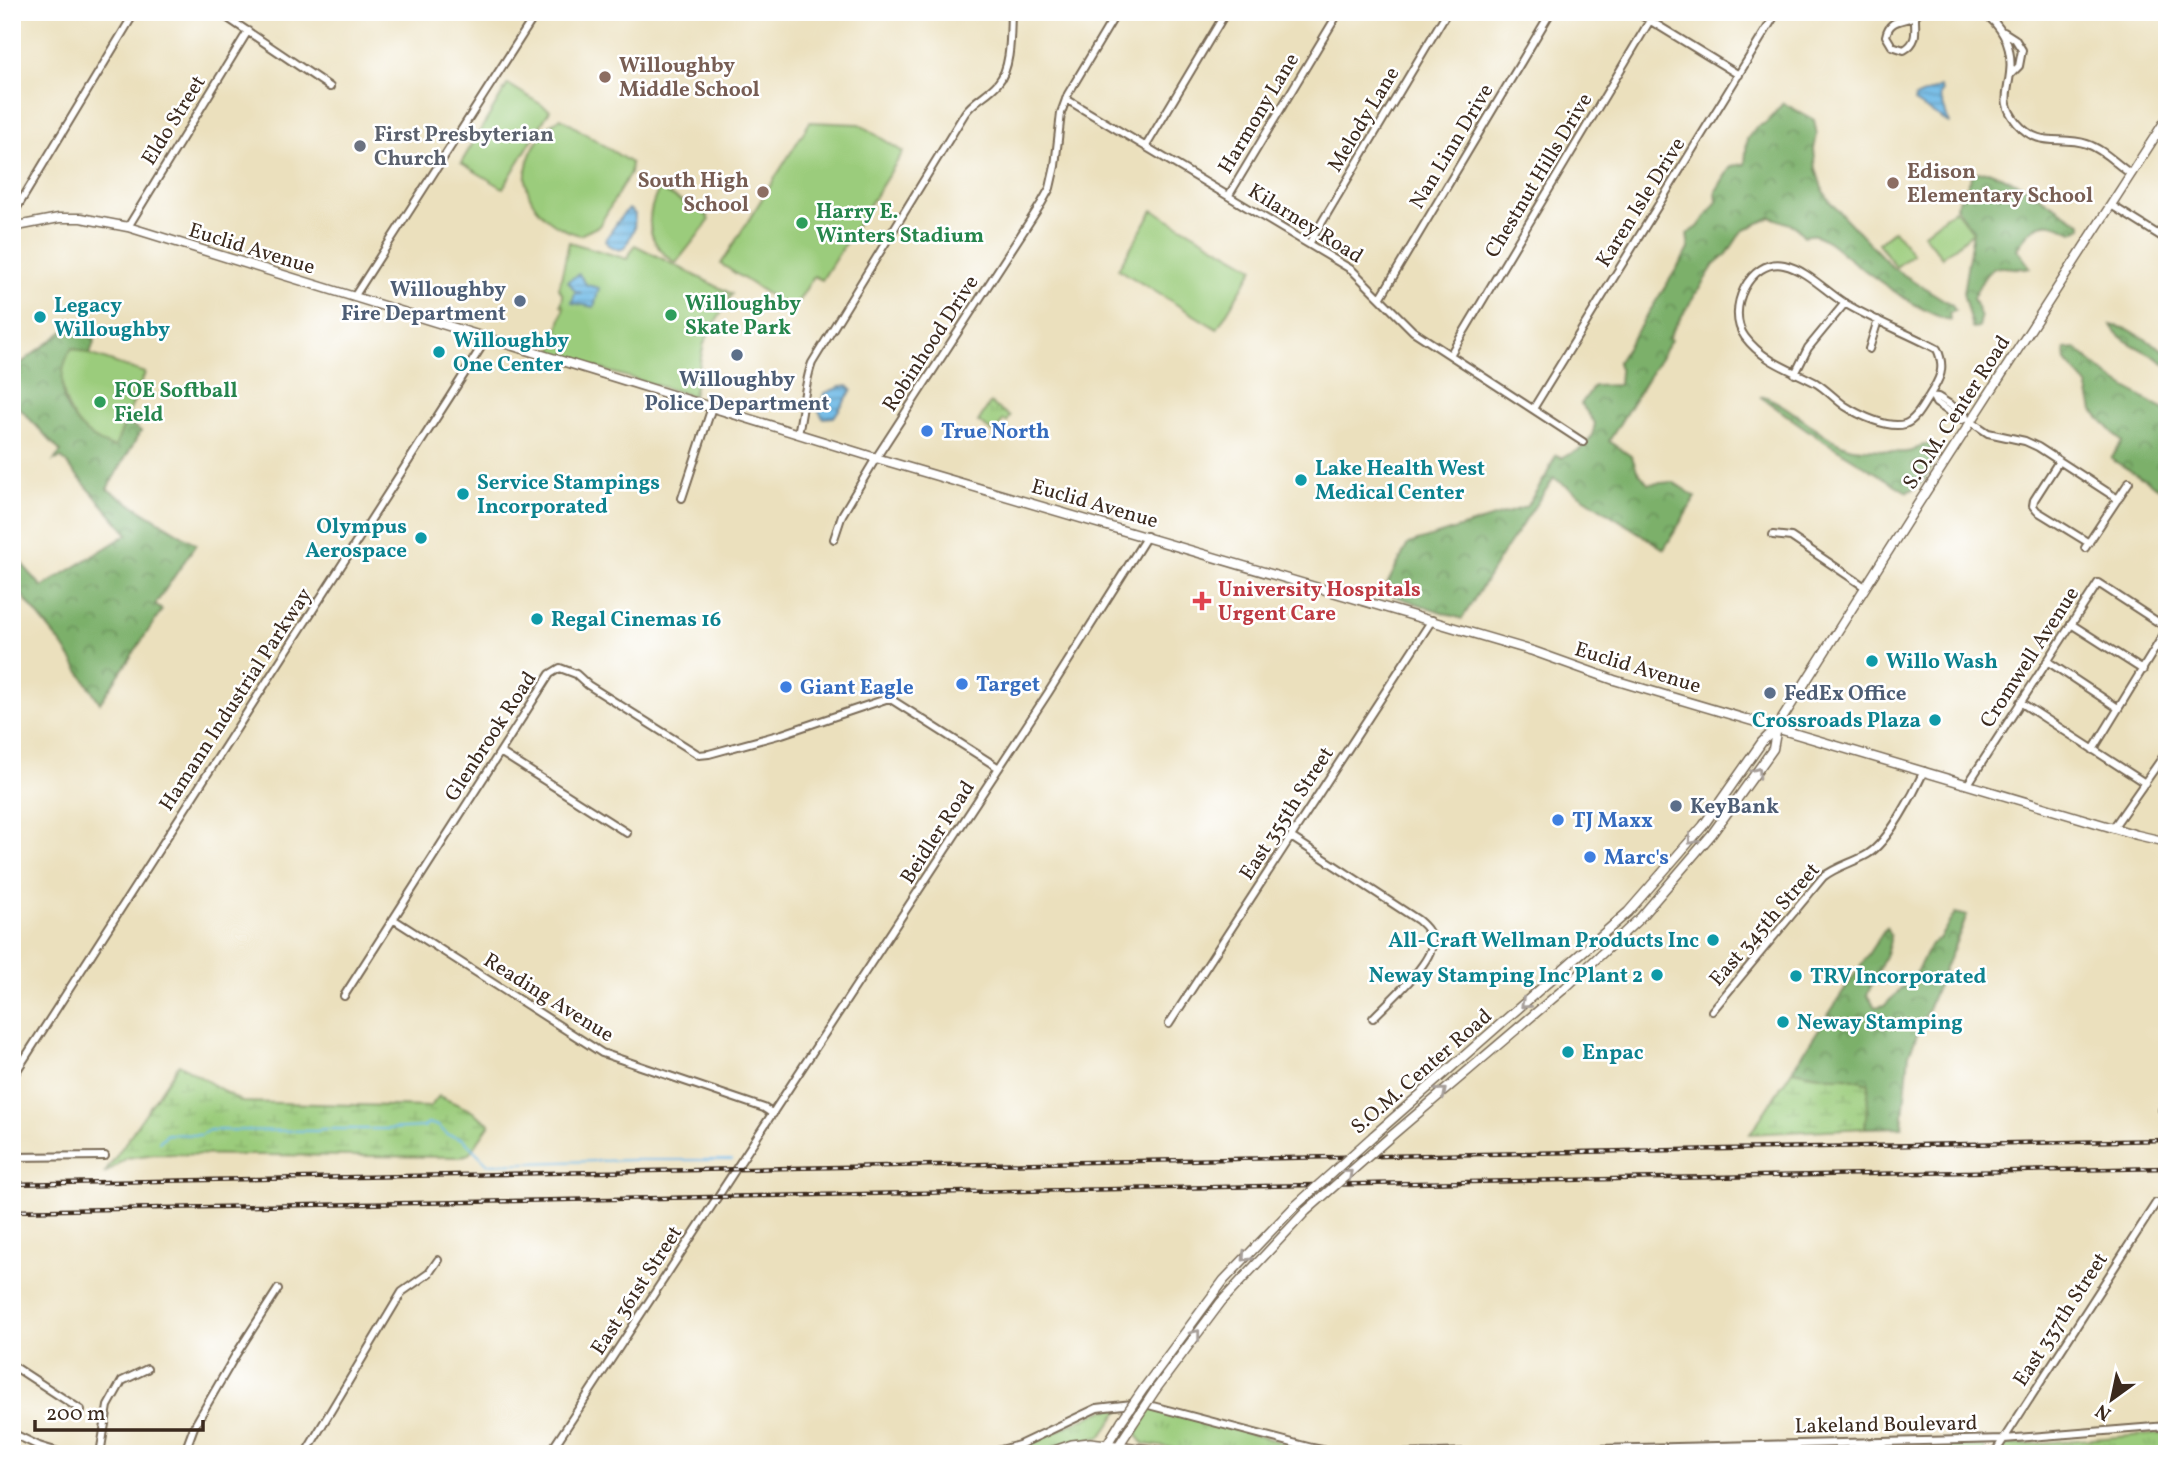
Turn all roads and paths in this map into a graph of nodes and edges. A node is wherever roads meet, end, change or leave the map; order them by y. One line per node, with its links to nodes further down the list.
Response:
1 (135, 12): 31 (street)
2 (219, 12): 18 (street)
3 (520, 12): 16 (street)
4 (537, 12): 16 (street)
5 (1011, 12): 48 (street)
6 (1117, 12): 23 (street, Robinhood Drive)
7 (1226, 12): 27 (street)
8 (1339, 12): 29 (street, Harmony Lane)
9 (1447, 12): 35 (street, Melody Lane)
10 (1551, 12): 37 (street, Nan Linn Drive)
11 (1636, 12): 17 (street)
12 (1656, 12): 17 (street, Chestnut Hills Drive)
13 (1777, 12): 20 (street, Karen Isle Drive)
14 (1983, 12): 19 (street)
15 (1917, 15): 15 (street)
16 (532, 20): 36 (street)
17 (1650, 21): 20 (street); 42 (street, Chestnut Hills Drive)
18 (248, 31): 22 (street); 33 (street, Eldo Street)
19 (2004, 32): 21 (street); 21 (street)
20 (1739, 75): 46 (street, Karen Isle Drive)
21 (2010, 75): 28 (street)
22 (330, 87)
23 (1066, 99): 27 (street, Kilarney Road); 50 (street, Robinhood Drive)
24 (2167, 118): 25 (main road, S.O.M. Center Road)
25 (2157, 134): 26 (street); 28 (main road, S.O.M. Center Road)
26 (2167, 141)
27 (1146, 146): 29 (street, Kilarney Road)
28 (2131, 174): 30 (main road, S.O.M. Center Road)
29 (1229, 195): 35 (street, Kilarney Road)
30 (2111, 205): 34 (street); 47 (main road, S.O.M. Center Road)
31 (12, 216)
32 (12, 227): 33 (main road, Euclid Avenue)
33 (128, 227): 36 (main road, Euclid Avenue)
34 (2167, 240)
35 (1309, 244): 37 (street, Kilarney Road)
36 (354, 297): 40 (main road, Euclid Avenue)
37 (1381, 297): 42 (street, Kilarney Road)
38 (1845, 303): 39 (street); 43 (street); 43 (street)
39 (1878, 320): 41 (street); 44 (street)
40 (485, 337): 45 (main road, Euclid Avenue); 83 (street, Hamann Industrial Parkway)
41 (1869, 349)
42 (1450, 355): 46 (street, Kilarney Road)
43 (1794, 374): 44 (street)
44 (1931, 397): 47 (street)
45 (712, 407): 48 (main road, Euclid Avenue); 53 (street)
46 (1533, 409): 49 (street, Kilarney Road)
47 (1969, 420): 51 (street); 58 (main road, S.O.M. Center Road)
48 (798, 433): 50 (main road, Euclid Avenue)
49 (1583, 442)
50 (876, 458): 56 (main road, Euclid Avenue); 57 (street, Robinhood Drive)
51 (2059, 461): 54 (street); 54 (street)
52 (2129, 482): 54 (street)
53 (682, 498)
54 (2118, 499)
55 (1773, 535): 58 (street)
56 (1147, 536): 59 (main road, Euclid Avenue); 70 (street, Beidler Road)
57 (834, 539)
58 (1865, 587): 66 (main road, S.O.M. Center Road)
59 (1432, 621): 66 (main road, Euclid Avenue); 76 (street, East 355th Street)
60 (2071, 624): 61 (street, Cromwell Avenue); 62 (street, Cromwell Avenue); 63 (street)
61 (2167, 629): 63 (street)
62 (2048, 661): 64 (street, Cromwell Avenue); 65 (street)
63 (2143, 670): 65 (street)
64 (2020, 702): 67 (street); 73 (street, Cromwell Avenue)
65 (2118, 708): 67 (street)
66 (1777, 727): 71 (main road, Euclid Avenue); 99 (main road, S.O.M. Center Road, one-way to 99, bridge); 100 (main road, S.O.M. Center Road, one-way to 66, bridge)
67 (2092, 750): 72 (street)
68 (2167, 751): 72 (street)
69 (500, 752): 70 (street, Glenbrook Road); 75 (street); 78 (street, Glenbrook Road)
70 (999, 768): 86 (street, Beidler Road)
71 (1924, 771): 73 (main road, Euclid Avenue); 80 (street, East 345th Street)
72 (2145, 783): 74 (street)
73 (1968, 784): 74 (main road, Euclid Avenue)
74 (2113, 828): 77 (main road, Euclid Avenue)
75 (628, 833)
76 (1291, 837): 81 (street); 82 (street, East 355th Street)
77 (2167, 842)
78 (393, 919): 79 (street, Glenbrook Road); 86 (street, Reading Avenue)
79 (344, 996)
80 (1712, 1011)
81 (1373, 1018)
82 (1169, 1024)
83 (12, 1078)
84 (2167, 1098): 85 (street)
85 (2162, 1110)
86 (774, 1114): 87 (street, Beidler Road)
87 (753, 1145): 105 (street, East 361st Street)
88 (105, 1156): 89 (street)
89 (12, 1157)
90 (2156, 1203): 98 (street, East 337th Street)
91 (438, 1260): 104 (street)
92 (278, 1289): 103 (street)
93 (12, 1365): 95 (street)
94 (147, 1370): 102 (street)
95 (81, 1410)
96 (2167, 1426): 98 (street, Lakeland Boulevard)
97 (12, 1433): 101 (street)
98 (2004, 1439): 111 (street, Lakeland Boulevard); 112 (street, East 337th Street)
99 (1107, 1444): 100 (highway); 107 (highway); 108 (main road, S.O.M. Center Road)
100 (1116, 1449): 109 (highway)
101 (65, 1454)
102 (100, 1454)
103 (184, 1454)
104 (305, 1454)
105 (549, 1454)
106 (986, 1454): 110 (street)
107 (1046, 1454)
108 (1101, 1454)
109 (1182, 1454)
110 (1343, 1454)
111 (1395, 1454)
112 (1993, 1454)

